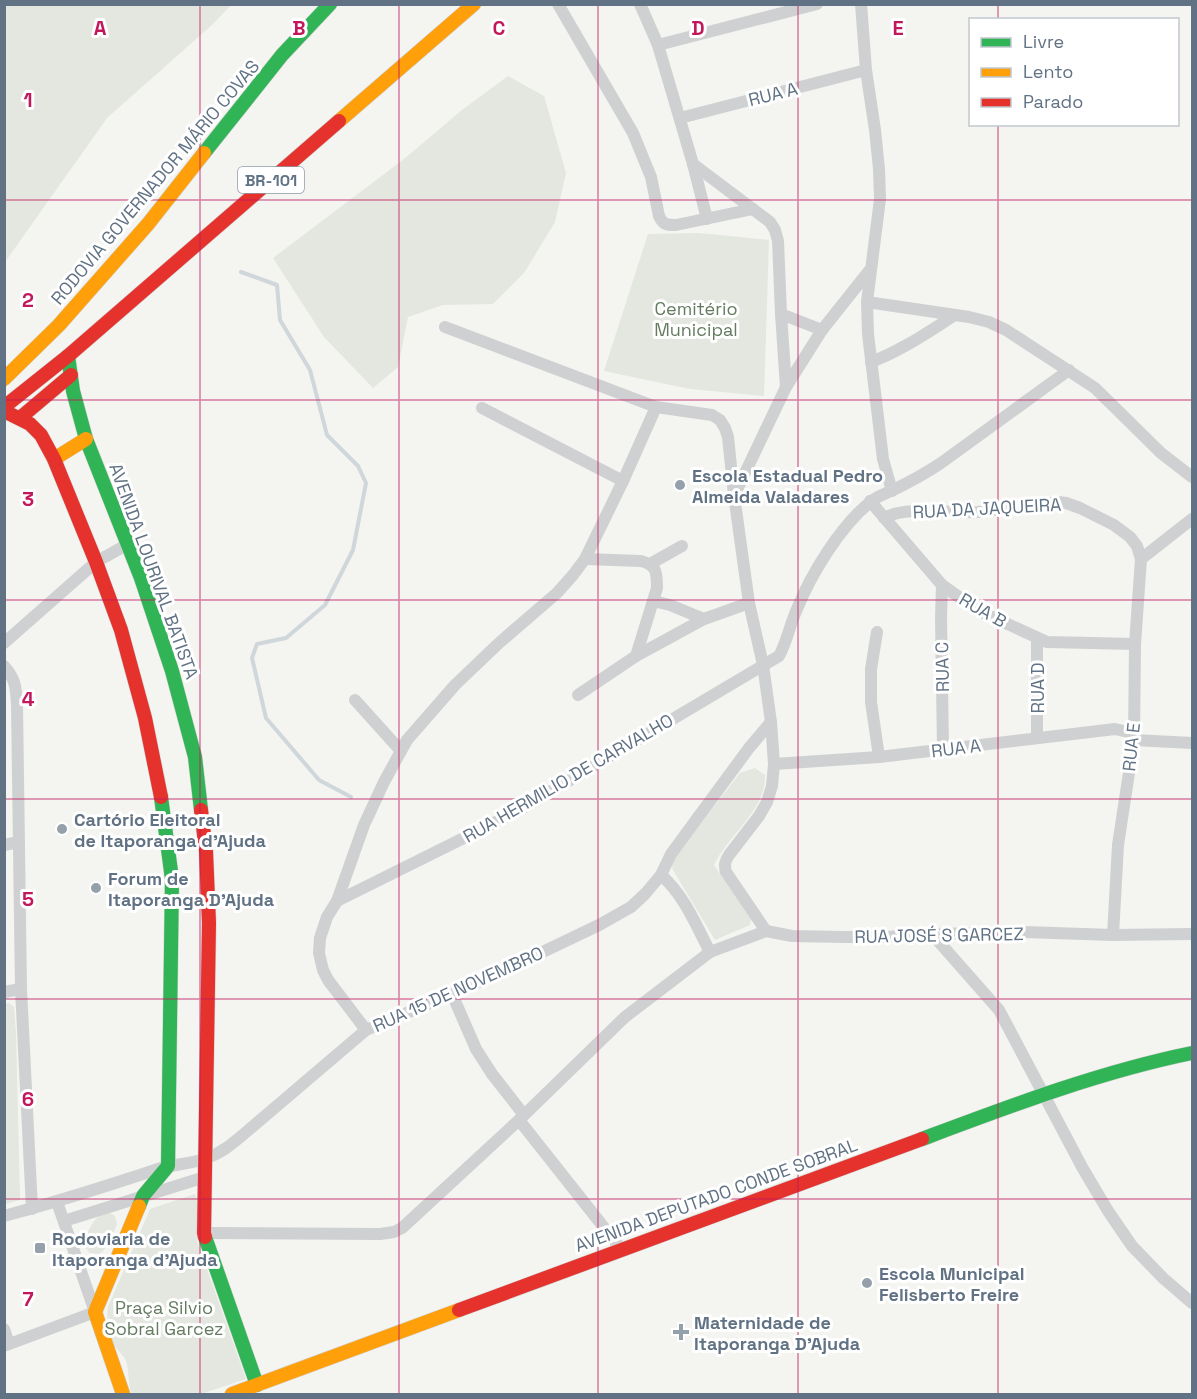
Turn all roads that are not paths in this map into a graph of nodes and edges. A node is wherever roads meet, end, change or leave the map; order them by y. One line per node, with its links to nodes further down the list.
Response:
1 (330, 4): 23 (main road, RODOVIA GOVERNADOR MÁRIO COVAS)
2 (474, 4): 19 (main road, BR-101)
3 (558, 4): 12 (street)
4 (640, 4): 7 (street)
5 (817, 4): 7 (street)
6 (861, 4): 8 (street)
7 (658, 45): 9 (street)
8 (866, 70): 9 (street, RUA A); 13 (street)
9 (680, 118): 10 (street)
10 (693, 164): 11 (street); 12 (street)
11 (753, 209): 12 (street); 15 (street)
12 (707, 219)
13 (870, 270): 14 (street); 18 (street)
14 (867, 302): 16 (street); 20 (street)
15 (781, 314): 18 (street); 24 (street)
16 (955, 315): 20 (street); 21 (street)
17 (445, 327): 25 (street)
18 (822, 330): 24 (street)
19 (68, 356): 22 (main road, AVENIDA LOURIVAL BATISTA); 27 (main road, BR-101)
20 (871, 362): 33 (street)
21 (1069, 370): 31 (street); 33 (street)
22 (71, 375): 28 (main road); 29 (main road, AVENIDA LOURIVAL BATISTA)
23 (4, 379)
24 (786, 387): 34 (street)
25 (656, 407): 32 (street); 34 (street)
26 (482, 408): 32 (street)
27 (4, 409): 28 (main road)
28 (20, 418): 30 (main road)
29 (87, 439): 30 (main road); 38 (main road, AVENIDA LOURIVAL BATISTA)
30 (54, 459): 42 (main road)
31 (1192, 477)
32 (623, 481): 40 (street)
33 (892, 490): 35 (street)
34 (734, 495): 46 (street)
35 (870, 501): 36 (street, RUA B); 53 (street, RUA HERMILIO DE CARVALHO)
36 (884, 518): 41 (street, RUA DA JAQUEIRA); 44 (street, RUA B)
37 (1192, 519): 41 (street)
38 (128, 544): 42 (street); 81 (main road, AVENIDA LOURIVAL BATISTA)
39 (682, 546): 43 (street)
40 (585, 559): 43 (street); 62 (street)
41 (1141, 559): 51 (street, RUA E)
42 (96, 562): 50 (street); 82 (main road)
43 (650, 564): 45 (street)
44 (942, 585): 49 (street, RUA B); 61 (street, RUA C)
45 (653, 601): 47 (street); 52 (street)
46 (749, 603): 47 (street); 53 (street)
47 (704, 619): 52 (street)
48 (877, 632): 63 (street)
49 (1037, 638): 51 (street, RUA B); 58 (street, RUA D)
50 (4, 643)
51 (1135, 644): 59 (street, RUA E)
52 (636, 656): 55 (street)
53 (763, 665): 57 (street); 68 (street, RUA HERMILIO DE CARVALHO)
54 (4, 666): 65 (street)
55 (578, 695)
56 (355, 700): 62 (street)
57 (771, 722): 64 (street); 67 (street, RUA 15 DE NOVEMBRO)
58 (1037, 738): 59 (street, RUA A); 61 (street, RUA A)
59 (1134, 740): 60 (street, RUA A); 72 (street, RUA E)
60 (1192, 743)
61 (943, 749): 63 (street, RUA A)
62 (402, 751): 68 (street)
63 (879, 757): 64 (street, RUA A)
64 (774, 764): 69 (street)
65 (18, 842): 66 (street); 74 (street)
66 (4, 844)
67 (661, 875): 73 (street); 76 (street, RUA 15 DE NOVEMBRO)
68 (338, 901): 77 (street)
69 (766, 932): 70 (street, RUA JOSÉ S GARCEZ); 73 (street)
70 (932, 934): 72 (street, RUA JOSÉ S GARCEZ); 79 (street)
71 (1192, 934): 72 (street, RUA JOSÉ S GARCEZ)
72 (1113, 935)
73 (710, 952): 80 (street)
74 (21, 989): 75 (street); 86 (street)
75 (4, 992)
76 (452, 994): 77 (street, RUA 15 DE NOVEMBRO); 80 (street)
77 (366, 1030): 81 (street, RUA 15 DE NOVEMBRO)
78 (1192, 1053): 79 (main road, AVENIDA DEPUTADO CONDE SOBRAL)
79 (1043, 1094): 90 (main road, AVENIDA DEPUTADO CONDE SOBRAL); 91 (street)
80 (521, 1117): 89 (street); 90 (street)
81 (205, 1159): 82 (street); 83 (main road)
82 (168, 1166): 84 (main road); 85 (street)
83 (205, 1178): 84 (street); 89 (main road)
84 (143, 1196): 88 (street); 92 (main road)
85 (57, 1202): 86 (street); 88 (street)
86 (32, 1209): 87 (street)
87 (4, 1216)
88 (64, 1221): 92 (street)
89 (204, 1233): 95 (main road)
90 (621, 1249): 95 (main road, AVENIDA DEPUTADO CONDE SOBRAL)
91 (1192, 1303)
92 (94, 1312): 94 (street); 96 (main road)
93 (4, 1329): 94 (street)
94 (7, 1345)
95 (257, 1385): 97 (main road)
96 (123, 1395)
97 (232, 1395)

